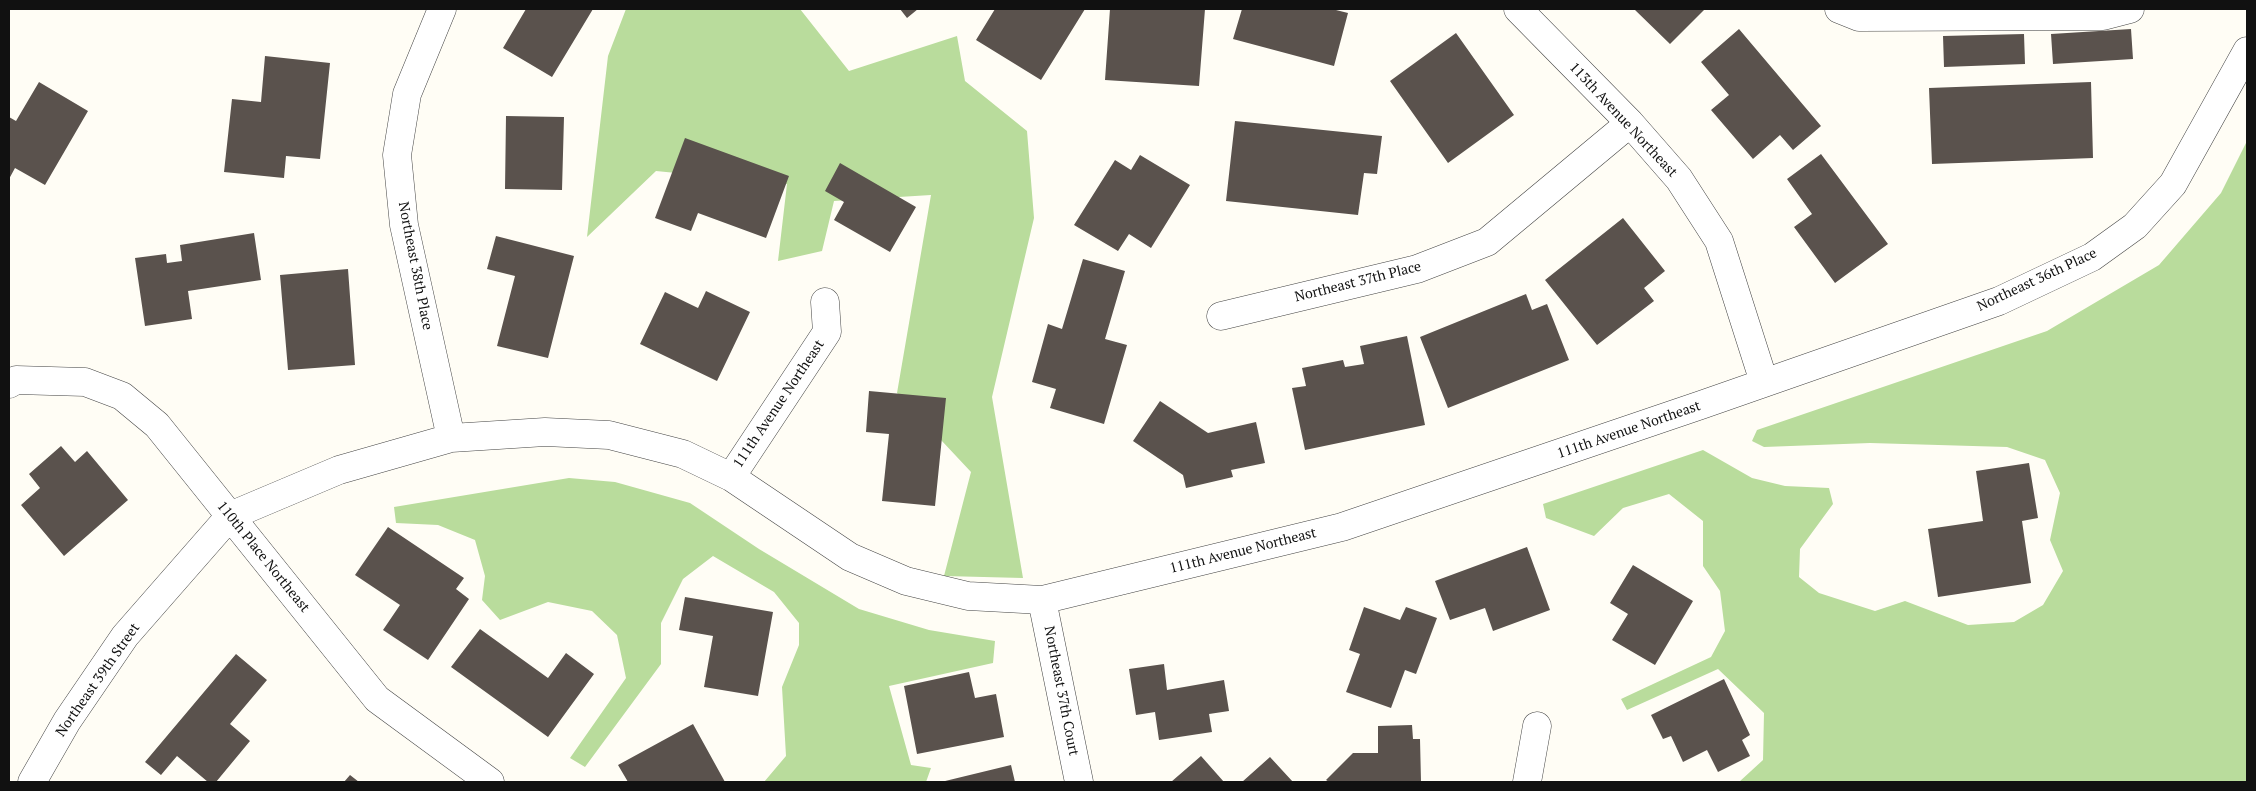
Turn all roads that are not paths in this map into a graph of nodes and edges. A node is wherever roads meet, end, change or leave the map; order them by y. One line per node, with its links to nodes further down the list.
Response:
1 (442, 9): 11 (street, Northeast 38th Place)
2 (1518, 9): 6 (street, 113th Avenue Northeast)
3 (1839, 9): 4 (street)
4 (2130, 9)
5 (2247, 50): 10 (street, Northeast 36th Place)
6 (1630, 123): 8 (street, Northeast 37th Place); 10 (street, 113th Avenue Northeast)
7 (825, 302): 12 (street, 111th Avenue Northeast)
8 (1221, 316)
9 (13, 382): 13 (street, 110th Place Northeast)
10 (1764, 382): 14 (street, 111th Avenue Northeast)
11 (451, 438): 12 (street, 111th Avenue Northeast); 13 (street, 111th Avenue Northeast)
12 (731, 477): 14 (street, 111th Avenue Northeast)
13 (230, 516): 16 (street, Northeast 39th Street); 17 (street, 110th Place Northeast)
14 (1042, 600): 18 (street, Northeast 37th Court)
15 (1538, 726): 19 (street)
16 (32, 782)
17 (490, 782)
18 (1079, 782)
19 (1526, 782)

